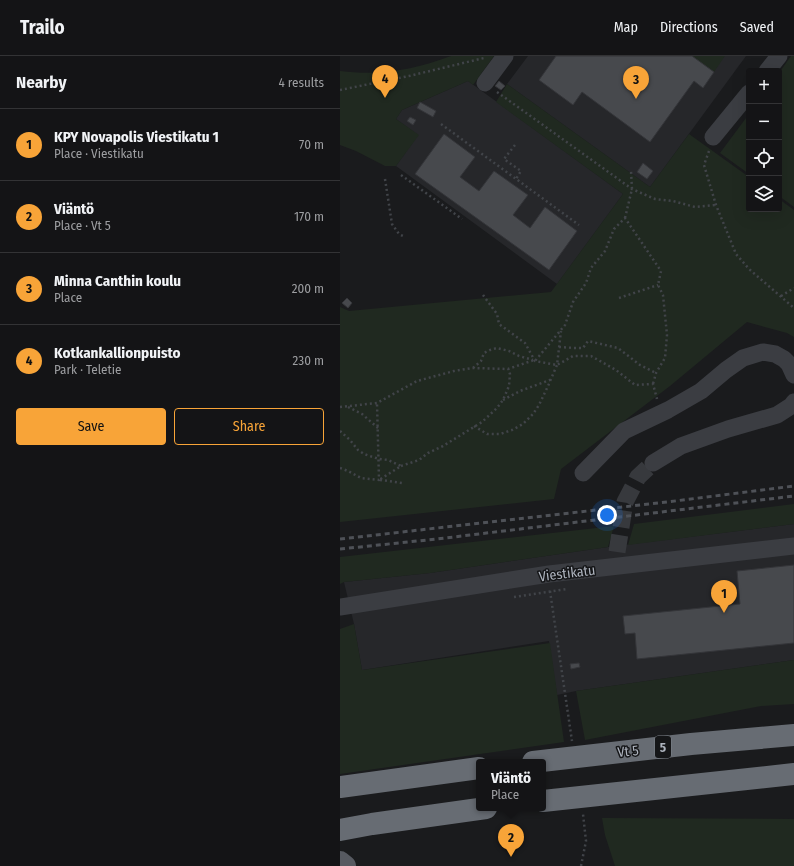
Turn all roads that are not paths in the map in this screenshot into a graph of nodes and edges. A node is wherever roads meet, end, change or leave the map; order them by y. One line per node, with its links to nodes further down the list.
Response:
1 (505, 56): 4 (street)
2 (779, 56): 3 (street)
3 (769, 68)
4 (485, 83)
5 (746, 97): 6 (street)
6 (713, 137)
7 (794, 374): 10 (street)
8 (794, 402): 9 (street)
9 (653, 463)
10 (583, 473)
11 (794, 546): 12 (street, Viestikatu)
12 (340, 607)
13 (794, 736): 14 (highway, Vt 5 / 5)
14 (546, 761)
15 (476, 768): 17 (highway)
16 (794, 774): 18 (highway)
17 (344, 786)
18 (546, 801)
19 (476, 809): 20 (highway)
20 (340, 830)
21 (340, 862): 22 (main road)
22 (345, 866)

